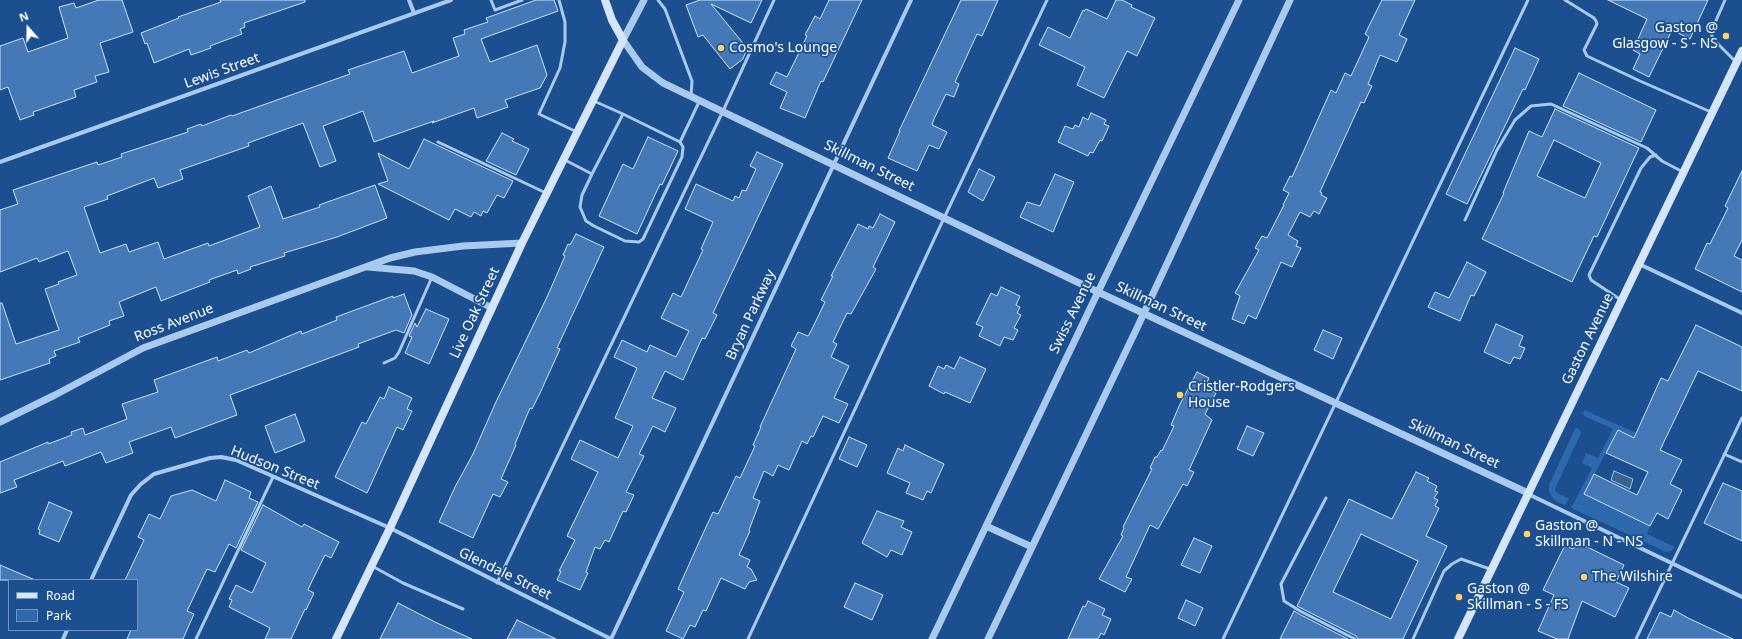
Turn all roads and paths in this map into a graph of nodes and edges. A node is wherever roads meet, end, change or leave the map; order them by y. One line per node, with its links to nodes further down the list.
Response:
1 (410, 0): 17 (street)
2 (451, 0): 17 (street, Lewis Street)
3 (491, 0): 4 (lane)
4 (522, 0)
5 (561, 0): 27 (lane)
6 (605, 0): 18 (main road, Skillman Street)
7 (644, 0): 18 (street, Live Oak Street)
8 (658, 0): 21 (lane)
9 (774, 0): 24 (lane)
10 (912, 0): 33 (street, Bryan Parkway)
11 (1047, 0): 37 (lane)
12 (1239, 0): 43 (street, Swiss Avenue)
13 (1290, 0): 46 (street)
14 (1528, 0): 49 (lane)
15 (1564, 0): 25 (lane)
16 (1725, 0): 20 (lane)
17 (414, 13): 32 (street, Lewis Street)
18 (623, 40): 21 (street, Skillman Street); 23 (main road, Live Oak Street)
19 (1742, 51): 20 (main road, Gaston Avenue)
20 (1736, 62): 25 (main road, Gaston Avenue)
21 (691, 96): 22 (street, Skillman Street)
22 (700, 100): 24 (street, Skillman Street); 29 (lane)
23 (593, 101): 26 (lane); 27 (main road, Live Oak Street)
24 (723, 111): 33 (street, Skillman Street); 64 (lane)
25 (1712, 113): 34 (main road, Gaston Avenue)
26 (623, 114): 29 (lane); 35 (lane)
27 (577, 132): 31 (main road, Live Oak Street)
28 (438, 142): 36 (lane)
29 (680, 142): 35 (lane)
30 (1656, 155): 34 (lane); 38 (lane); 44 (lane)
31 (563, 159): 35 (lane); 36 (main road, Live Oak Street)
32 (0, 162)
33 (834, 164): 37 (street, Skillman Street); 69 (street, Bryan Parkway)
34 (1683, 172): 40 (main road, Gaston Avenue)
35 (592, 174)
36 (546, 192): 39 (main road, Live Oak Street)
37 (944, 217): 43 (street, Skillman Street); 70 (lane)
38 (1465, 220)
39 (522, 243): 41 (street, Ross Avenue); 45 (main road, Live Oak Street)
40 (1639, 264): 44 (main road, Gaston Avenue); 47 (street)
41 (366, 266): 42 (street, Ross Avenue); 51 (street, Ross Avenue)
42 (432, 277): 45 (street, Ross Avenue); 48 (lane)
43 (1098, 292): 46 (street, Skillman Street); 57 (street, Swiss Avenue)
44 (1621, 300): 55 (main road, Gaston Avenue)
45 (492, 308): 58 (main road, Live Oak Street)
46 (1144, 313): 49 (street, Skillman Street); 59 (street)
47 (1742, 313)
48 (384, 363)
49 (1336, 403): 55 (street, Skillman Street); 73 (lane)
50 (1742, 418): 52 (lane)
51 (0, 422)
52 (1724, 454): 53 (lane); 60 (lane)
53 (1742, 462)
54 (273, 477): 58 (street, Hudson Street); 63 (street, Hudson Street); 67 (lane)
55 (1528, 493): 60 (street, Skillman Street); 62 (main road, Gaston Avenue)
56 (1326, 498): 74 (lane)
57 (986, 526): 59 (street); 71 (street, Swiss Avenue)
58 (390, 528): 61 (main road, Live Oak Street); 64 (street, Glendale Street)
59 (1032, 546): 72 (street)
60 (1672, 563): 65 (street, Skillman Street); 77 (lane)
61 (372, 566): 66 (lane); 68 (main road, Live Oak Street)
62 (1492, 569): 75 (lane); 76 (main road, Gaston Avenue)
63 (91, 579)
64 (497, 583): 69 (street, Glendale Street)
65 (1742, 597)
66 (463, 609)
67 (196, 639)
68 (336, 639)
69 (611, 639)
70 (748, 639)
71 (932, 639)
72 (988, 639)
73 (1223, 639)
74 (1355, 639)
75 (1413, 639)
76 (1458, 639)
77 (1636, 639)

